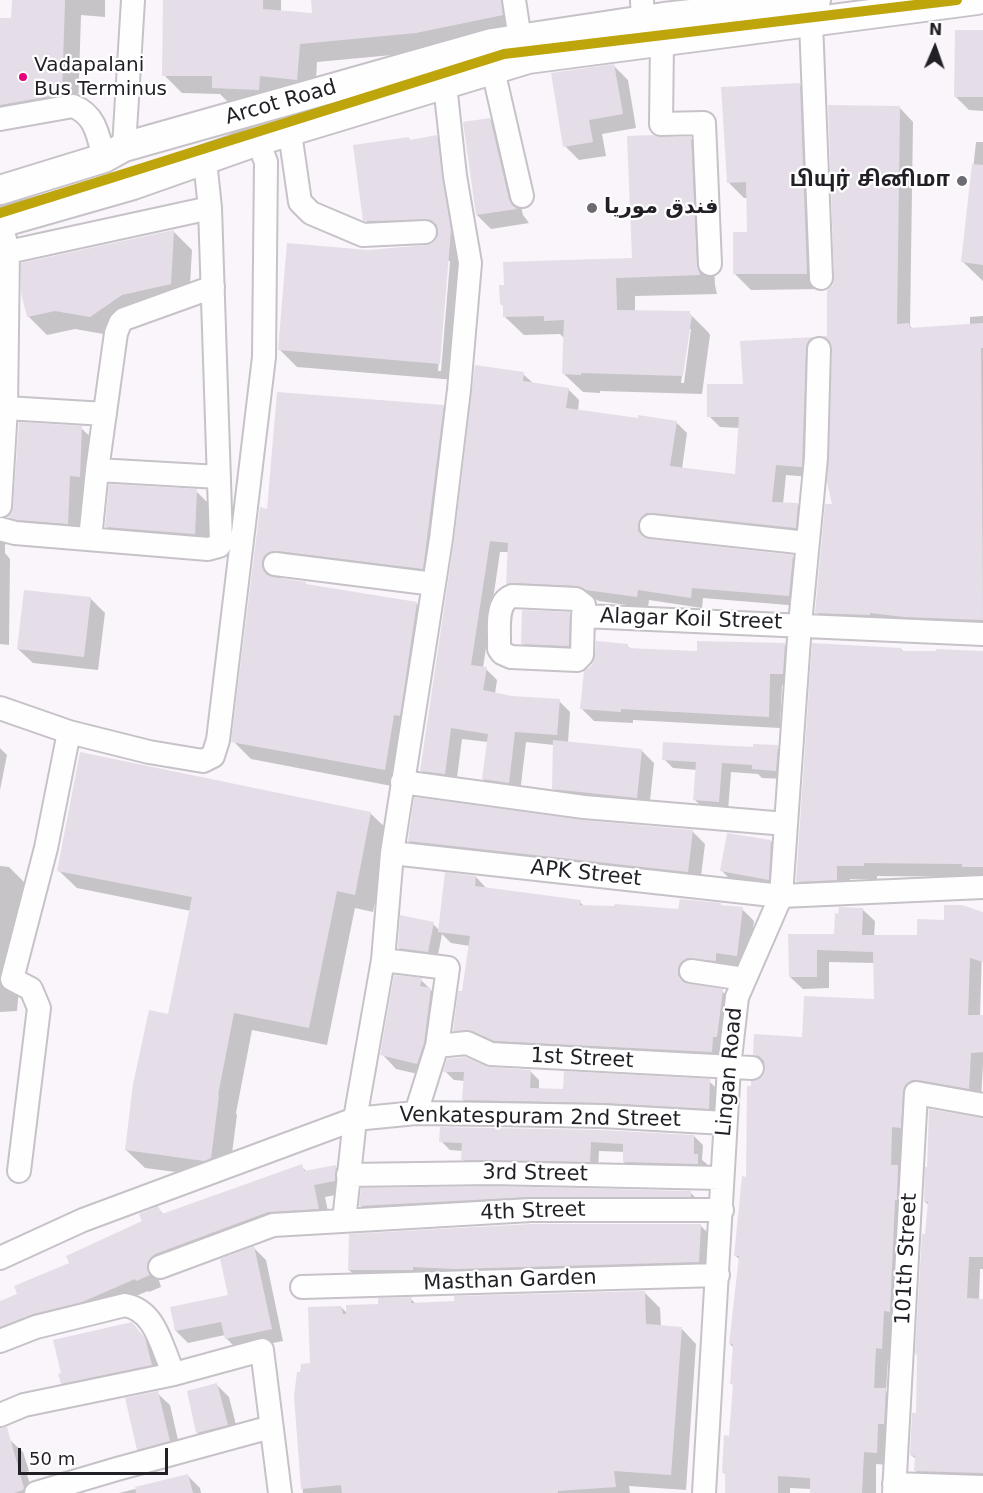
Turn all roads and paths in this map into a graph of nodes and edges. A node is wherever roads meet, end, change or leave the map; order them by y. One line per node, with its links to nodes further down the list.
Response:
1 (133, 0): 13 (street)
2 (514, 0): 7 (street)
3 (977, 0): 4 (main road, Arcot Road)
4 (947, 2): 5 (main road, Arcot Road)
5 (814, 11): 6 (main road, Arcot Road); 6 (main road, Arcot Road); 22 (street)
6 (665, 13): 7 (main road, Arcot Road); 8 (main road, Arcot Road); 21 (street)
7 (520, 39): 13 (main road, Arcot Road)
8 (493, 70): 9 (main road, Arcot Road); 16 (street)
9 (445, 85): 11 (main road, Arcot Road); 35 (street)
10 (0, 119): 13 (street)
11 (290, 133): 12 (main road, Arcot Road); 19 (street)
12 (258, 141): 14 (main road, Arcot Road); 40 (street)
13 (114, 152): 15 (main road, Arcot Road)
14 (205, 161): 17 (street); 18 (main road, Arcot Road)
15 (0, 190)
16 (522, 196)
17 (210, 208): 20 (street); 23 (street)
18 (0, 223): 20 (street)
19 (425, 232)
20 (8, 252): 25 (street)
21 (710, 264)
22 (821, 278)
23 (213, 287): 26 (street); 28 (street)
24 (819, 349): 33 (street, Lingan Road)
25 (6, 408): 26 (street); 29 (street)
26 (105, 414): 27 (street)
27 (97, 470): 28 (street); 32 (street)
28 (219, 477): 32 (street)
29 (0, 506)
30 (651, 526): 33 (street)
31 (0, 529): 32 (street)
32 (90, 539)
33 (807, 543): 37 (street, Lingan Road)
34 (275, 564): 35 (street)
35 (434, 584): 41 (street)
36 (583, 616): 37 (street, Alagar Koil Street)
37 (800, 624): 38 (street, Alagar Koil Street); 42 (street, Lingan Road)
38 (983, 634)
39 (0, 708): 40 (street)
40 (69, 732): 56 (street)
41 (402, 782): 42 (street); 43 (street)
42 (786, 824): 45 (street, Lingan Road)
43 (392, 853): 45 (street, APK Street); 46 (street)
44 (983, 887): 45 (street, APK Street)
45 (781, 896): 48 (street, Lingan Road)
46 (383, 960): 49 (street); 54 (street)
47 (691, 971): 48 (street)
48 (744, 979): 50 (street, Lingan Road)
49 (437, 1046): 50 (street, 1st Street); 53 (street)
50 (729, 1067): 51 (street, 1st Street); 55 (street, Lingan Road)
51 (752, 1068)
52 (983, 1105): 70 (street, 101th Street)
53 (416, 1113): 54 (street, Venkatespuram 2nd Street); 55 (street, Venkatespuram 2nd Street)
54 (355, 1119): 57 (street); 61 (street, Venkatespuram 2nd Street)
55 (725, 1123): 58 (street, Lingan Road)
56 (19, 1171)
57 (348, 1175): 58 (street, 3rd Street); 60 (street)
58 (721, 1178): 59 (street, Lingan Road)
59 (722, 1210): 60 (street, 4th Street); 63 (street, Lingan Road)
60 (344, 1221): 62 (street, 4th Street)
61 (0, 1258)
62 (159, 1267)
63 (718, 1275): 64 (street, Masthan Garden); 73 (street, Lingan Road)
64 (302, 1287)
65 (0, 1341): 66 (street)
66 (174, 1374): 67 (street); 68 (street)
67 (0, 1415)
68 (271, 1427): 71 (street); 72 (street)
69 (983, 1487): 70 (street)
70 (894, 1488)
71 (36, 1493)
72 (280, 1493)
73 (704, 1493)

